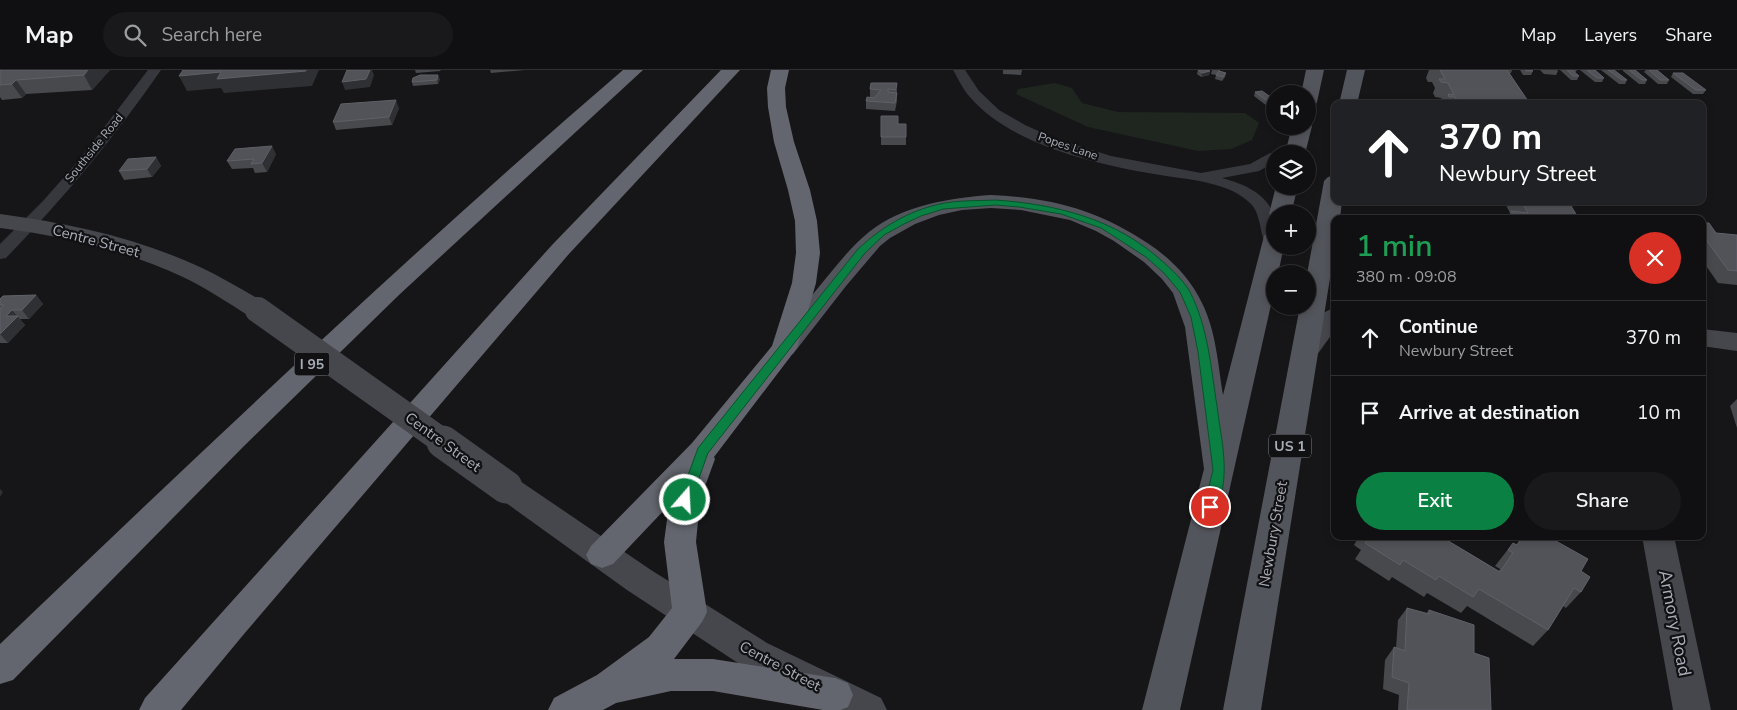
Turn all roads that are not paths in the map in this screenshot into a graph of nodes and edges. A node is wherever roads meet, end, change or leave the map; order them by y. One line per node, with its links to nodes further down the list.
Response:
1 (155, 70): 16 (street, Southside Road)
2 (634, 70): 28 (highway, I 95)
3 (731, 70): 32 (highway)
4 (780, 70): 21 (highway)
5 (959, 70): 11 (street, Popes Lane)
6 (1316, 70): 8 (main road)
7 (1356, 70): 9 (main road)
8 (1312, 85)
9 (1349, 100)
10 (1266, 161): 11 (street, Popes Lane)
11 (1201, 177): 13 (street, Popes Lane)
12 (1331, 202): 14 (main road, Newbury Street / US 1)
13 (1266, 217)
14 (1328, 217): 17 (main road); 22 (main road, Newbury Street / US 1)
15 (0, 221): 16 (main road, Centre Street)
16 (30, 224): 18 (street, Southside Road); 26 (main road, Centre Street, bridge)
17 (1331, 231)
18 (0, 254)
19 (1270, 255): 24 (main road)
20 (1331, 320): 22 (main road)
21 (784, 348): 23 (highway); 24 (main road)
22 (1305, 353): 35 (main road, Newbury Street / US 1)
23 (702, 451): 26 (highway); 27 (highway)
24 (1220, 470): 31 (main road)
25 (1659, 540): 36 (main road, Armory Road)
26 (602, 555): 27 (main road, Centre Street)
27 (690, 612): 29 (highway); 30 (main road, Centre Street)
28 (0, 668)
29 (610, 687): 30 (highway); 33 (highway)
30 (835, 695): 34 (main road, Centre Street)
31 (1162, 705)
32 (158, 710)
33 (567, 710)
34 (868, 710)
35 (1242, 710)
36 (1692, 710)

